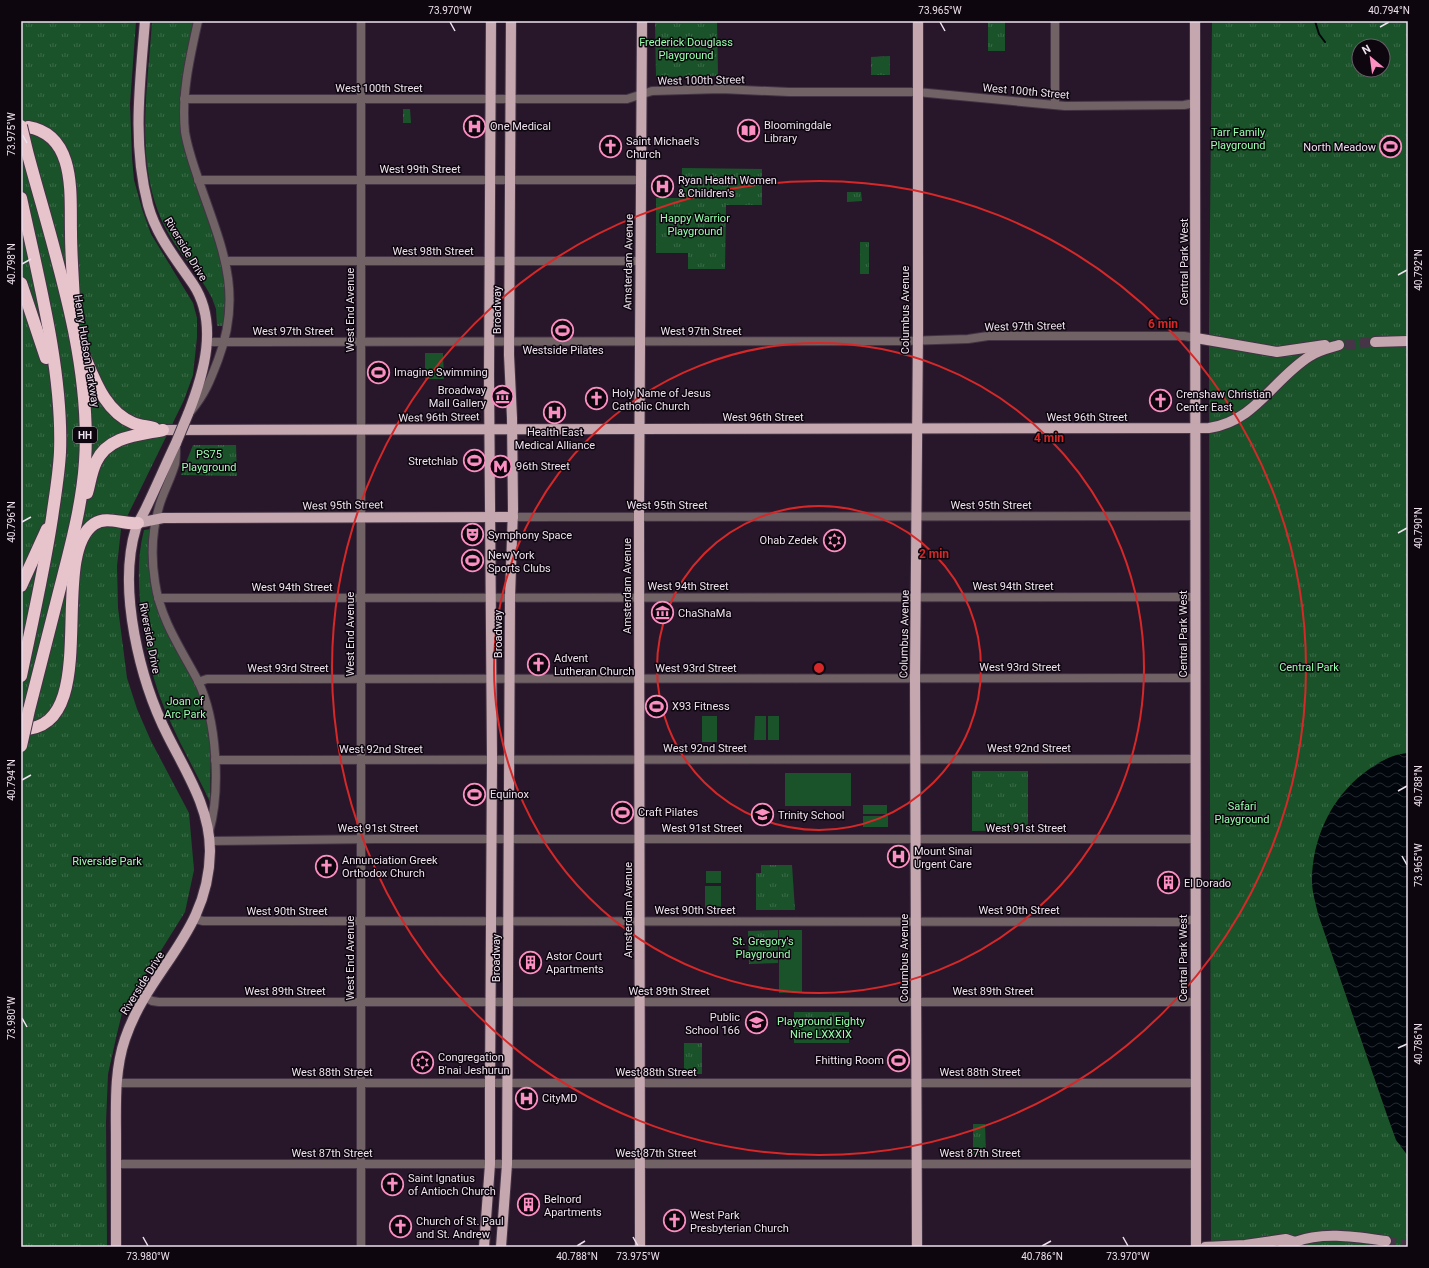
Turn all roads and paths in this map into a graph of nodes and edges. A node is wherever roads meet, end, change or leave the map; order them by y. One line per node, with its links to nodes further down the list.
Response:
1 (145, 21): 36 (main road, Riverside Drive)
2 (198, 21): 12 (street, Riverside Drive)
3 (361, 21): 13 (street, West End Avenue)
4 (491, 21): 14 (main road, Broadway)
5 (511, 21): 15 (main road, Broadway)
6 (642, 21): 11 (main road, Amsterdam Avenue)
7 (918, 21): 10 (main road, Columbus Avenue)
8 (1055, 21): 17 (street)
9 (1195, 21): 16 (main road, Central Park West)
10 (917, 92): 11 (street, West 100th Street); 17 (street, West 100th Street); 34 (main road, Columbus Avenue)
11 (642, 96): 15 (street, West 100th Street); 23 (main road, Amsterdam Avenue)
12 (184, 99): 13 (street, West 100th Street); 19 (street, Riverside Drive)
13 (361, 99): 14 (street, West 100th Street); 20 (street, West End Avenue)
14 (491, 99): 15 (street, West 100th Street); 21 (main road, Broadway)
15 (510, 99): 22 (main road, Broadway)
16 (1195, 103): 17 (street, West 100th Street); 33 (main road, Central Park West)
17 (1056, 105)
18 (25, 126): 31 (highway, Henry Hudson Parkway / HH, bridge); 31 (highway)
19 (198, 180): 20 (street, West 99th Street); 25 (street, Riverside Drive)
20 (361, 180): 21 (street, West 99th Street); 29 (street, West End Avenue)
21 (490, 180): 22 (street, West 99th Street); 26 (main road, Broadway)
22 (509, 180): 23 (street, West 99th Street); 27 (main road, Broadway)
23 (642, 180): 28 (main road, Amsterdam Avenue)
24 (21, 198): 43 (highway, HH)
25 (226, 261): 29 (street, West 98th Street); 37 (street, Riverside Drive)
26 (490, 261): 27 (street, West 98th Street); 29 (street, West 98th Street); 39 (main road, Broadway)
27 (509, 261): 28 (street, West 98th Street); 40 (main road, Broadway)
28 (640, 261): 41 (main road, Amsterdam Avenue)
29 (361, 262): 38 (street, West End Avenue)
30 (21, 283): 43 (highway)
31 (71, 316): 32 (highway, Henry Hudson Parkway / HH)
32 (74, 336): 50 (highway); 62 (highway, Henry Hudson Parkway / HH)
33 (1196, 338): 34 (street, West 97th Street); 49 (main road, Central Park West); 49 (main road, West 96th Street)
34 (917, 341): 41 (street, West 97th Street); 48 (main road, Columbus Avenue)
35 (1408, 341): 42 (main road)
36 (207, 342): 37 (street, West 97th Street); 44 (main road, Riverside Drive)
37 (224, 342): 38 (street, West 97th Street); 44 (street, Riverside Drive)
38 (361, 342): 39 (street, West 97th Street); 51 (street, West End Avenue)
39 (489, 342): 40 (street, West 97th Street); 45 (main road, Broadway)
40 (509, 342): 41 (street, West 97th Street); 46 (main road, Broadway)
41 (640, 342): 47 (main road, Amsterdam Avenue)
42 (1375, 342)
43 (56, 384): 60 (highway, HH)
44 (188, 414): 52 (main road, Riverside Drive, bridge)
45 (489, 428): 46 (main road, West 96th Street); 51 (main road, West 96th Street); 55 (main road, Broadway)
46 (512, 429): 47 (main road, West 96th Street); 56 (main road, Broadway)
47 (640, 429): 48 (main road, West 96th Street); 57 (main road, Amsterdam Avenue)
48 (916, 429): 49 (main road, West 96th Street); 58 (main road, Columbus Avenue)
49 (1195, 429): 54 (main road, Central Park West)
50 (163, 430): 51 (main road, West 96th Street); 62 (highway)
51 (361, 430): 53 (street, West End Avenue)
52 (176, 443): 59 (street, Riverside Drive); 61 (main road, Riverside Drive)
53 (361, 516): 55 (main road, West 95th Street); 59 (main road, West 95th Street); 70 (street, West End Avenue)
54 (1196, 516): 58 (street, West 95th Street); 68 (main road, Central Park West)
55 (489, 517): 56 (main road, West 95th Street); 64 (main road, Broadway)
56 (512, 517): 57 (street, West 95th Street); 65 (main road, Broadway)
57 (639, 517): 58 (street, West 95th Street); 66 (main road, Amsterdam Avenue)
58 (916, 517): 67 (main road, Columbus Avenue)
59 (157, 518): 61 (main road, West 95th Street); 69 (street, Riverside Drive)
60 (52, 521): 63 (highway); 71 (highway, HH)
61 (138, 522): 79 (highway); 88 (main road, Riverside Drive)
62 (74, 534): 80 (highway, Henry Hudson Parkway / HH, bridge)
63 (21, 586)
64 (491, 597): 65 (street, West 94th Street); 70 (street, West 94th Street); 73 (main road, Broadway)
65 (510, 597): 66 (street, West 94th Street); 74 (main road, Broadway)
66 (639, 597): 67 (street, West 94th Street); 75 (main road, Amsterdam Avenue)
67 (916, 597): 68 (street, West 94th Street); 77 (main road, Columbus Avenue)
68 (1195, 597): 76 (main road, Central Park West)
69 (158, 598): 70 (street, West 94th Street); 78 (street, Riverside Drive)
70 (361, 598): 72 (street, West End Avenue)
71 (21, 676)
72 (361, 678): 73 (street, West 93rd Street); 78 (street, West 93rd Street); 87 (street, West End Avenue)
73 (490, 678): 74 (street, West 93rd Street); 82 (main road, Broadway)
74 (510, 678): 75 (street, West 93rd Street); 83 (main road, Broadway)
75 (640, 678): 77 (street, West 93rd Street); 84 (main road, Amsterdam Avenue)
76 (1195, 678): 77 (street, West 93rd Street); 81 (main road, Central Park West)
77 (915, 679): 85 (main road, Columbus Avenue)
78 (198, 682): 86 (street, Riverside Drive)
79 (21, 729)
80 (21, 746)
81 (1195, 758): 85 (street, West 92nd Street); 94 (main road, Central Park West)
82 (492, 759): 83 (street, West 92nd Street); 87 (street, West 92nd Street); 90 (main road, Broadway)
83 (509, 759): 84 (street, West 92nd Street); 91 (main road, Broadway)
84 (640, 759): 85 (street, West 92nd Street); 92 (main road, Amsterdam Avenue)
85 (916, 759): 93 (main road, Columbus Avenue)
86 (215, 760): 87 (street, West 92nd Street); 88 (street, Riverside Drive)
87 (361, 760): 89 (street, West End Avenue)
88 (209, 837): 89 (street, West 91st Street); 95 (main road, Riverside Drive)
89 (361, 839): 90 (street, West 91st Street); 97 (street, West End Avenue)
90 (491, 839): 91 (street, West 91st Street); 98 (main road, Broadway)
91 (509, 839): 92 (street, West 91st Street); 99 (main road, Broadway)
92 (640, 839): 93 (street, West 91st Street); 100 (main road, Amsterdam Avenue)
93 (916, 839): 94 (street, West 91st Street); 101 (main road, Columbus Avenue)
94 (1195, 839): 96 (main road, Central Park West)
95 (195, 919): 97 (street, West 90th Street); 102 (main road, Riverside Drive)
96 (1196, 919): 101 (street, West 90th Street); 107 (main road, Central Park West)
97 (361, 922): 98 (street, West 90th Street); 103 (street, West End Avenue)
98 (491, 922): 99 (street, West 90th Street); 104 (main road, Broadway)
99 (508, 922): 100 (street, West 90th Street); 105 (main road, Broadway)
100 (640, 922): 101 (street, West 90th Street); 108 (main road, Amsterdam Avenue)
101 (916, 922): 106 (main road, Columbus Avenue)
102 (145, 996): 103 (street, West 89th Street); 109 (main road, Riverside Drive)
103 (361, 1002): 104 (street, West 89th Street); 110 (street, West End Avenue)
104 (491, 1002): 105 (street, West 89th Street); 111 (main road, Broadway)
105 (508, 1002): 108 (street, West 89th Street); 112 (main road, Broadway)
106 (916, 1002): 107 (street, West 89th Street); 108 (street, West 89th Street); 114 (main road, Columbus Avenue)
107 (1195, 1002): 115 (main road, Central Park West)
108 (640, 1003): 113 (main road, Amsterdam Avenue)
109 (116, 1083): 110 (street, West 88th Street); 116 (main road, Riverside Drive)
110 (361, 1083): 111 (street, West 88th Street); 117 (street, West End Avenue)
111 (490, 1083): 112 (street, West 88th Street); 118 (main road, Broadway)
112 (507, 1083): 113 (street, West 88th Street); 119 (main road, Broadway)
113 (640, 1083): 114 (street, West 88th Street); 120 (main road, Amsterdam Avenue)
114 (917, 1083): 115 (street, West 88th Street); 121 (main road, Columbus Avenue)
115 (1195, 1083): 122 (main road, Central Park West)
116 (116, 1164): 117 (street, West 87th Street); 125 (main road, Riverside Drive)
117 (361, 1164): 118 (street, West 87th Street); 126 (street, West End Avenue)
118 (490, 1164): 119 (street, West 87th Street); 127 (main road, Broadway)
119 (507, 1164): 120 (street, West 87th Street); 128 (main road, Broadway)
120 (640, 1164): 121 (street, West 87th Street); 129 (main road, Amsterdam Avenue)
121 (916, 1164): 122 (street, West 87th Street); 130 (main road, Columbus Avenue)
122 (1195, 1164): 131 (main road, Central Park West)
123 (1386, 1241): 124 (main road)
124 (1295, 1242): 132 (main road); 133 (main road)
125 (116, 1247)
126 (361, 1247)
127 (484, 1247)
128 (501, 1247)
129 (640, 1247)
130 (917, 1247)
131 (1196, 1247)
132 (1205, 1247)
133 (1283, 1247)

